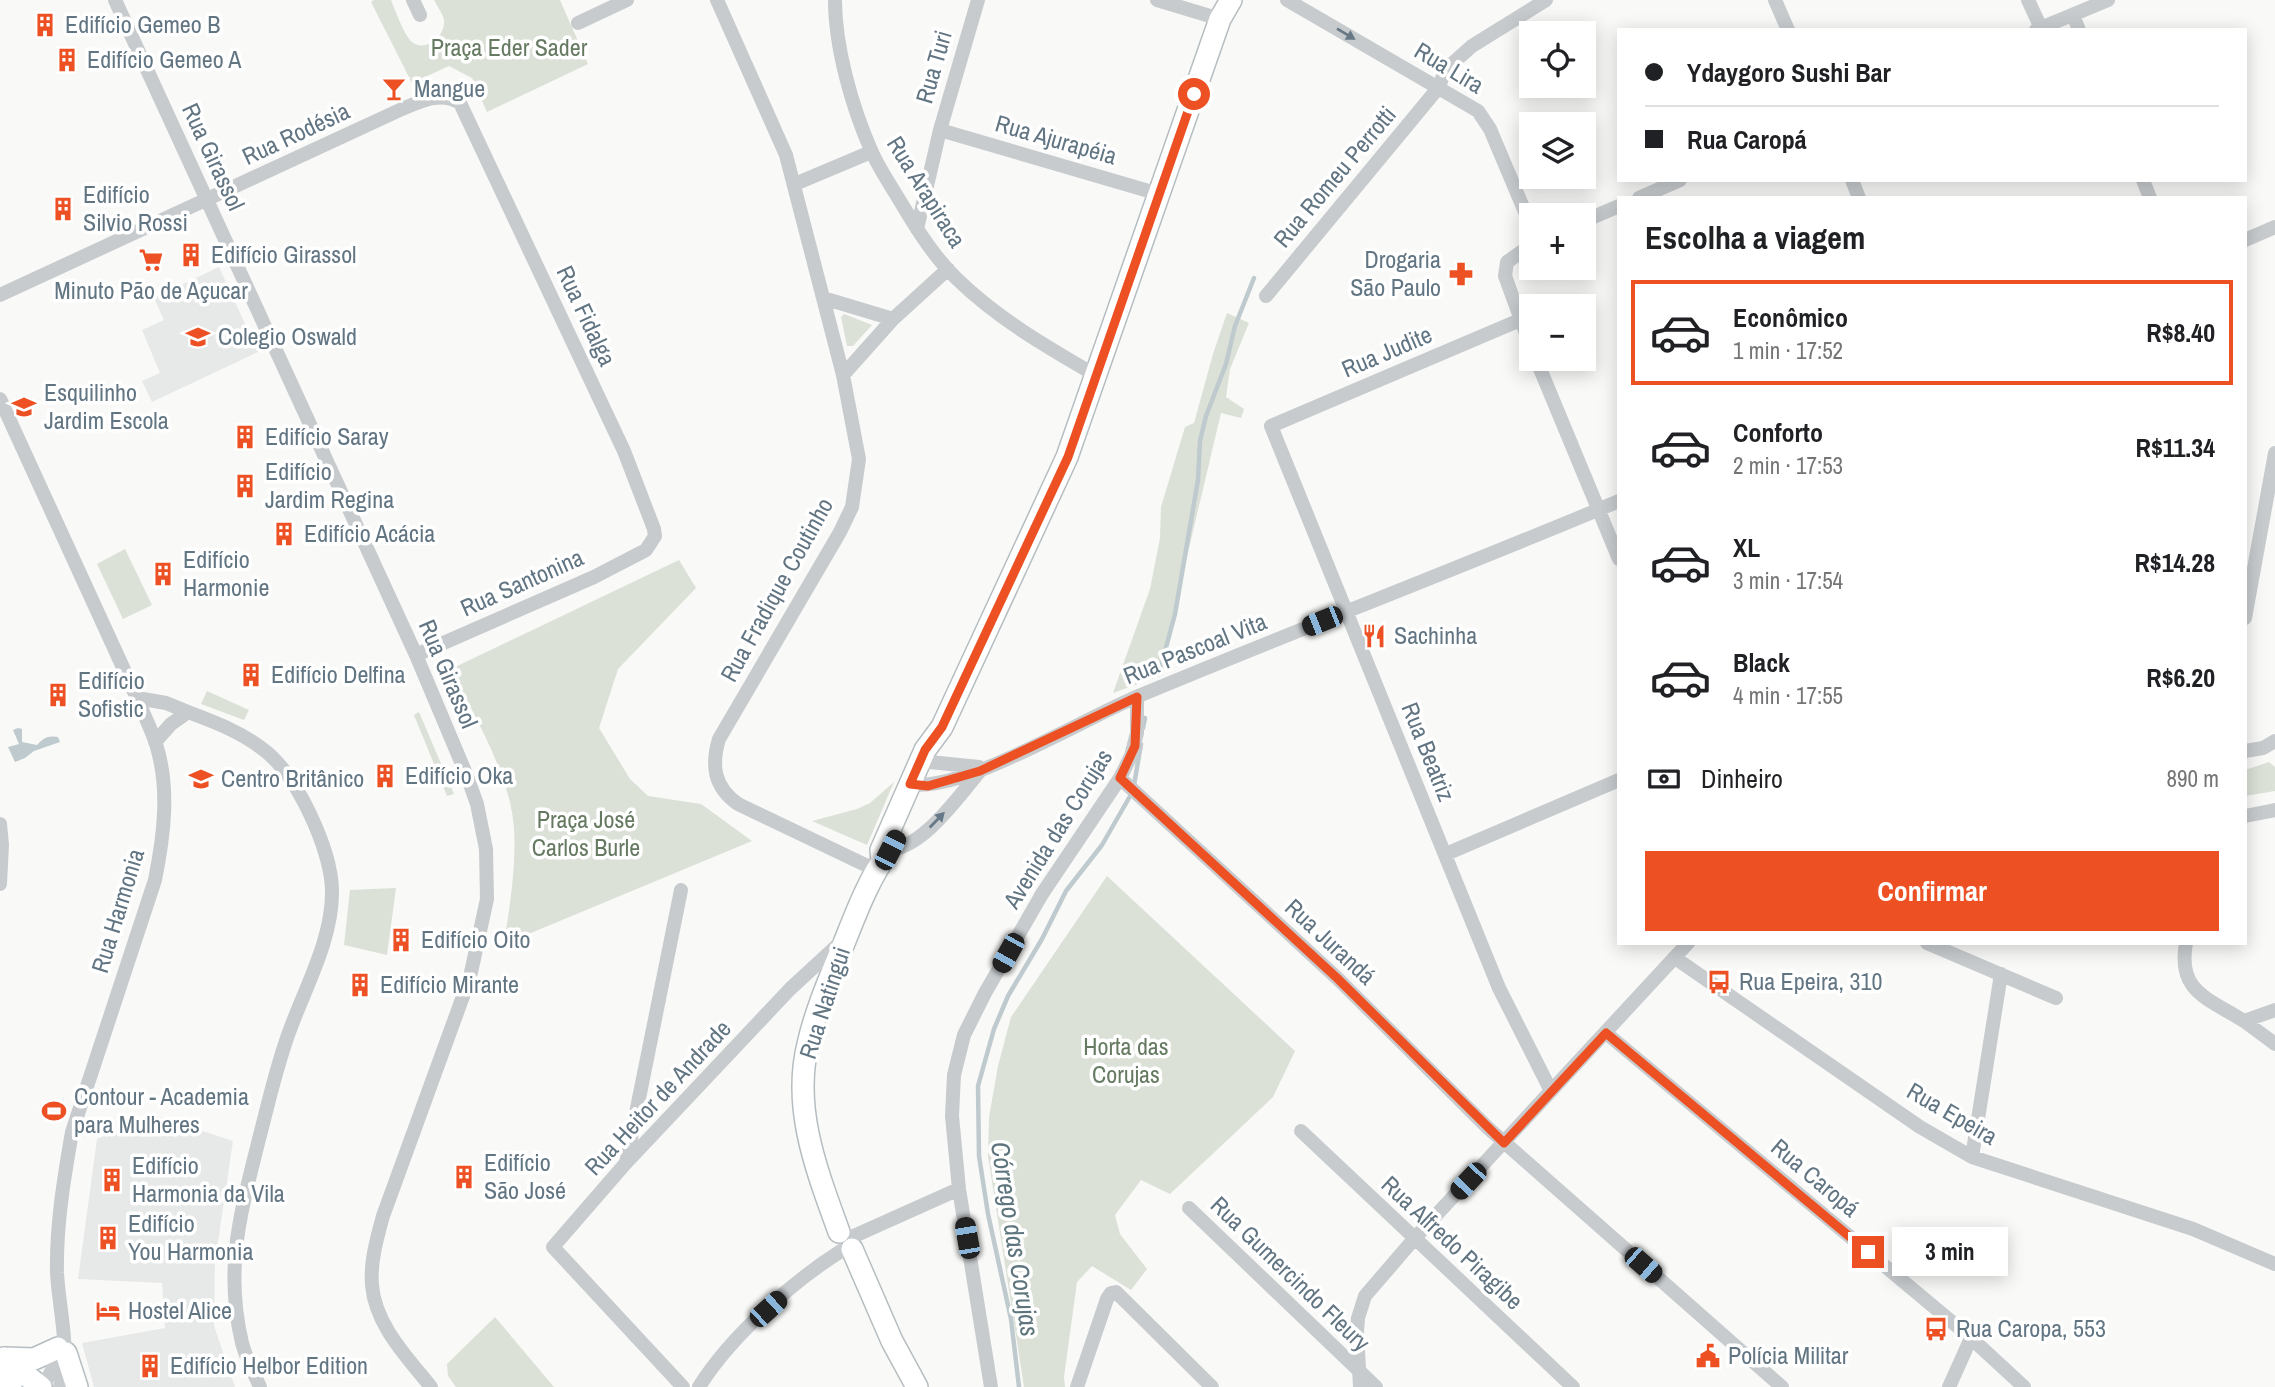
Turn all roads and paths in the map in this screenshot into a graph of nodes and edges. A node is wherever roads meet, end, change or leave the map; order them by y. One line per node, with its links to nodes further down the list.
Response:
1 (115, 0): 31 (street, Rua Girassol)
2 (413, 0): 15 (street)
3 (627, 0): 18 (street)
4 (717, 0): 28 (street, Rua Fradique Coutinho)
5 (835, 0): 26 (street, Rua Arapiraca)
6 (978, 0): 25 (street, Rua Turi)
7 (1157, 0): 17 (street)
8 (1231, 0): 17 (street, Rua Natingui)
9 (1287, 0): 23 (street, Rua Lira, one-way to 23)
10 (1546, 0): 14 (street, Rua Romeu Perrotti)
11 (1775, 0): 19 (street)
12 (2028, 0): 20 (street)
13 (2108, 0): 16 (street)
14 (1522, 6): 23 (street, Rua Romeu Perrotti)
15 (420, 15)
16 (2073, 15): 21 (street); 22 (street)
17 (1220, 19): 29 (street, Rua Natingui)
18 (579, 23)
19 (1787, 28)
20 (2039, 28)
21 (2041, 28)
22 (2078, 28)
23 (1439, 87): 32 (street, Rua Lira); 41 (street, Rua Romeu Perrotti)
24 (460, 103): 31 (street, Rua Rodésia); 55 (street, Rua Fidalga)
25 (940, 130): 29 (street, Rua Ajurapéia); 36 (street, Rua Turi)
26 (872, 152): 28 (street); 36 (street, Rua Arapiraca)
27 (1675, 182): 30 (street)
28 (794, 184): 42 (street, Rua Fradique Coutinho)
29 (1159, 194): 48 (street, Rua Natingui)
30 (1644, 196)
31 (208, 200): 40 (street, Rua Rodésia); 59 (street, Rua Girassol)
32 (1521, 203)
33 (1617, 207): 34 (street)
34 (1596, 216)
35 (2275, 227): 37 (street)
36 (917, 229): 39 (street, Rua Arapiraca)
37 (2247, 239)
38 (1519, 252): 43 (street)
39 (948, 269): 44 (street); 48 (street, Rua Arapiraca)
40 (0, 295)
41 (1266, 296)
42 (823, 298): 44 (street); 47 (street, Rua Fradique Coutinho)
43 (1519, 317)
44 (893, 319): 47 (street)
45 (1519, 320): 50 (street, Rua Judite)
46 (1541, 371): 54 (street)
47 (843, 375): 75 (street, Rua Fradique Coutinho)
48 (1097, 376): 66 (street, Rua Natingui)
49 (0, 399): 61 (street, Rua Harmonia)
50 (1271, 426): 58 (street, Rua Beatriz)
51 (2275, 453): 52 (street)
52 (2272, 488): 57 (street)
53 (1617, 502): 54 (street, Rua Pascoal Vita)
54 (1598, 509): 56 (street); 58 (street, Rua Pascoal Vita)
55 (646, 550): 59 (street, Rua Santonina)
56 (1617, 554)
57 (2247, 608)
58 (1346, 611): 60 (street, Rua Pascoal Vita); 74 (street, Rua Beatriz)
59 (416, 655): 108 (street, Rua Girassol)
60 (1137, 697): 67 (street, Rua Pascoal Vita); 69 (street, Avenida das Corujas)
61 (137, 698): 62 (street); 64 (street, Rua Harmonia)
62 (188, 712): 64 (street); 107 (street)
63 (2275, 741): 65 (street)
64 (155, 742): 100 (street, Rua Harmonia)
65 (2247, 751)
66 (925, 762): 67 (street, Rua Pascoal Vita); 70 (street, Rua Natingui)
67 (984, 769): 70 (street, Rua Pascoal Vita); 75 (street, Rua Pascoal Vita, one-way to 67)
68 (1617, 780): 74 (street)
69 (1124, 781): 91 (street, Rua Jurandá); 94 (street, Avenida das Corujas)
70 (916, 785): 75 (street, Rua Natingui)
71 (2275, 810): 72 (street)
72 (2247, 816)
73 (0, 824): 76 (street)
74 (1446, 854): 89 (street, Rua Beatriz)
75 (882, 858): 78 (street, Rua Natingui)
76 (0, 884)
77 (681, 890): 93 (street)
78 (847, 936): 93 (street, Rua Heitor de Andrade); 97 (street, Rua Natingui)
79 (1686, 945): 82 (street)
80 (1932, 945): 83 (street)
81 (2186, 945): 86 (street)
82 (1675, 958): 87 (street); 92 (street, Rua Epeira)
83 (2001, 974): 84 (street); 92 (street)
84 (2056, 998)
85 (2275, 1010): 86 (street)
86 (2244, 1021): 88 (street)
87 (1606, 1033): 89 (street); 99 (street, Rua Caropá)
88 (2275, 1044)
89 (1551, 1091): 91 (street)
90 (1301, 1131): 96 (street, Rua Alfredo Piragibe)
91 (1504, 1143): 96 (street); 118 (street, Rua Jurandá)
92 (1972, 1157): 98 (street, Rua Epeira)
93 (625, 1164): 109 (street, Rua Heitor de Andrade)
94 (959, 1189): 97 (street); 112 (street, Avenida das Corujas)
95 (1189, 1208): 102 (street, Rua Gumercindo Fleury)
96 (1414, 1239): 102 (street); 117 (street, Rua Alfredo Piragibe)
97 (844, 1242): 110 (street); 111 (street, Rua Natingui)
98 (2275, 1264)
99 (1971, 1338): 119 (street); 120 (street, Rua Caropá)
100 (62, 1346): 101 (street); 104 (street, Rua Harmonia); 105 (street, Rua Harmonia); 106 (street)
101 (2, 1363): 103 (street); 104 (street)
102 (1359, 1372): 115 (street); 116 (street, Rua Gumercindo Fleury)
103 (11, 1387)
104 (42, 1387)
105 (60, 1387)
106 (77, 1387)
107 (260, 1387)
108 (431, 1387)
109 (683, 1387)
110 (699, 1387)
111 (917, 1387)
112 (991, 1387)
113 (1077, 1387): 114 (street)
114 (1212, 1387)
115 (1360, 1387)
116 (1376, 1387)
117 (1573, 1387)
118 (1782, 1387)
119 (1949, 1387)
120 (2024, 1387)

